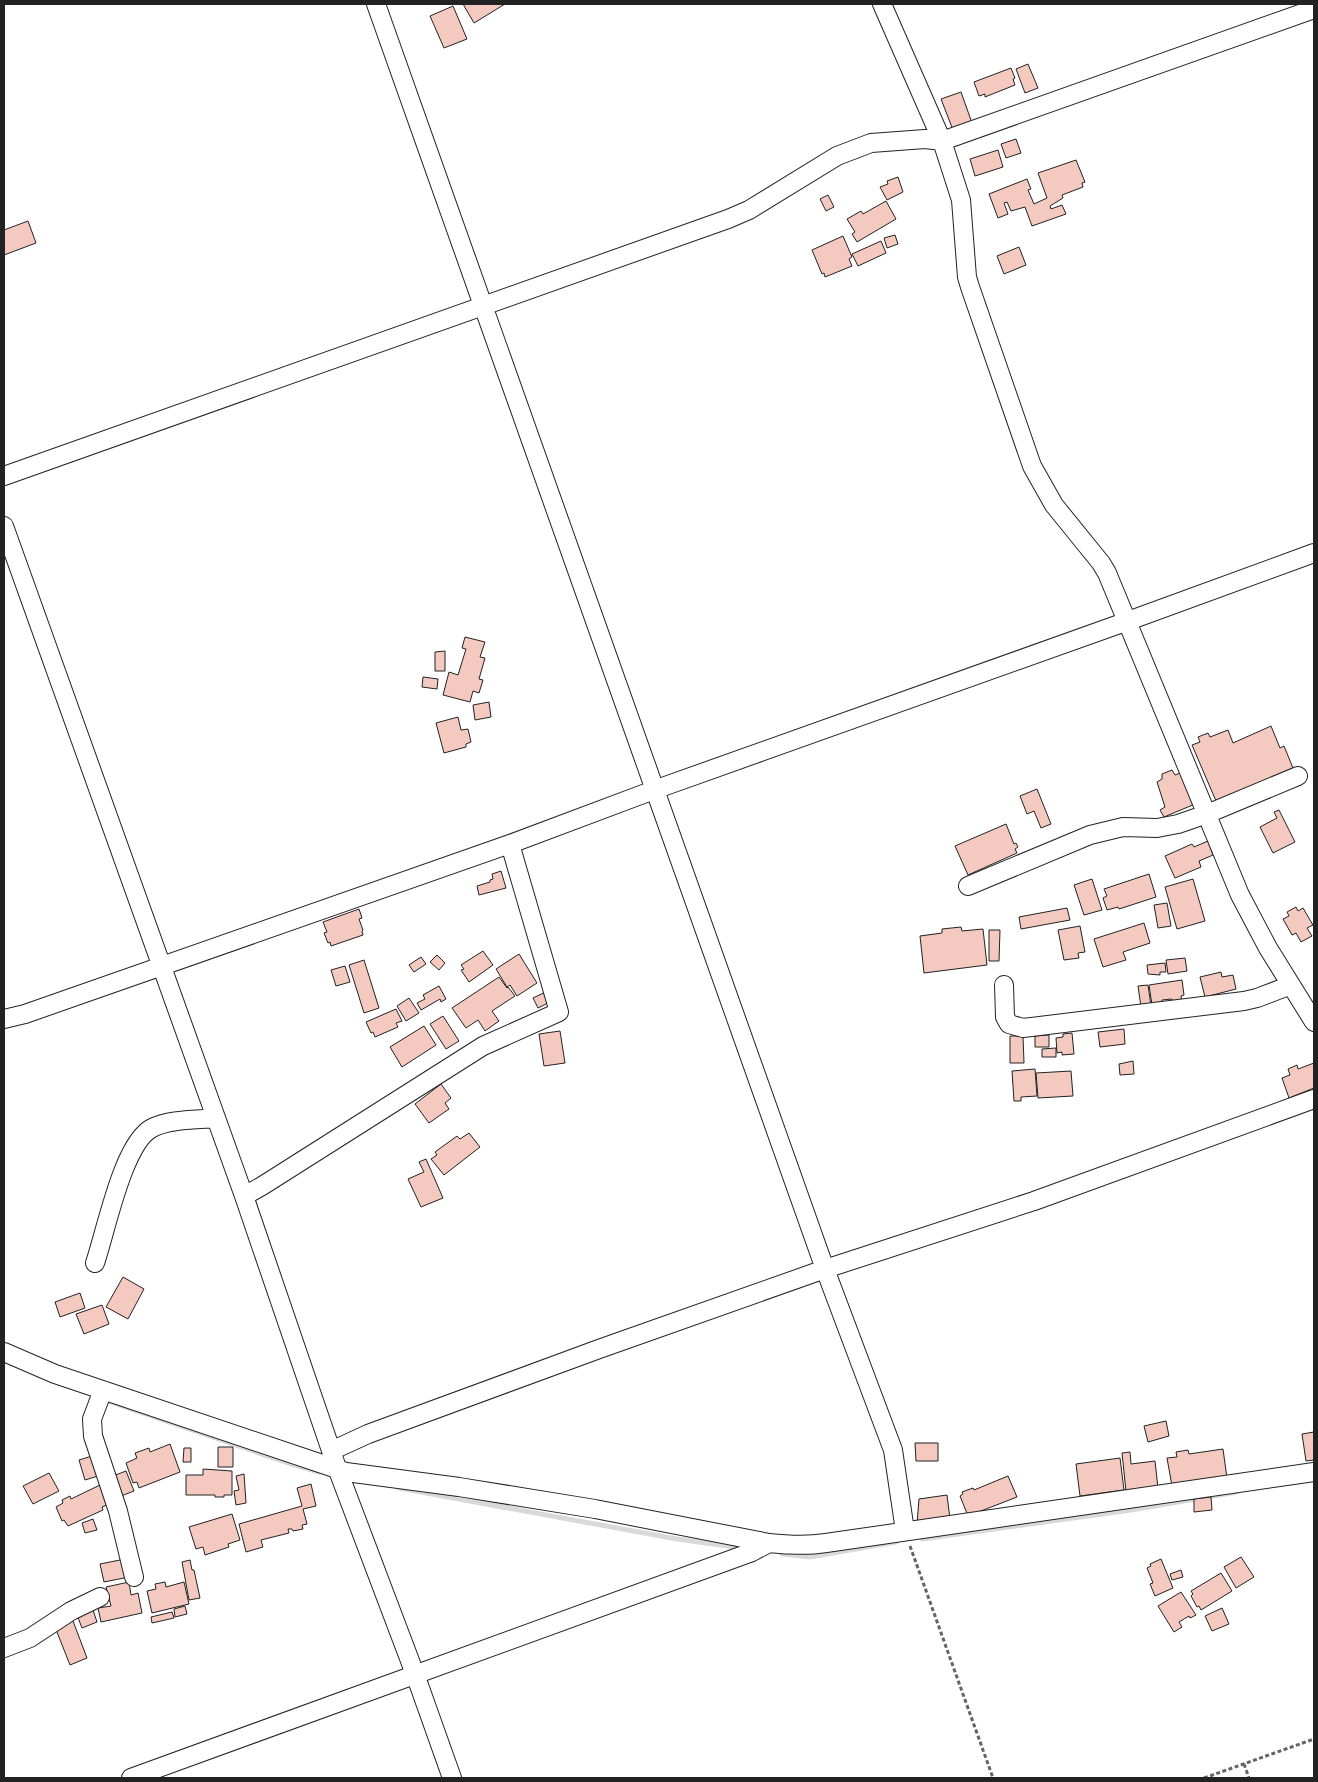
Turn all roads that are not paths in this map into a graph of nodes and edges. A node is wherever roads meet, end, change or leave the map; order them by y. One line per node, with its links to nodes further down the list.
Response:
1 (376, 4): 5 (street)
2 (882, 4): 4 (street)
3 (1314, 8): 4 (street)
4 (942, 141): 5 (street); 9 (street)
5 (482, 305): 6 (street); 11 (street)
6 (4, 476)
7 (4, 526): 15 (street)
8 (1314, 553): 9 (street)
9 (1128, 621): 11 (street); 12 (street)
10 (1298, 776): 12 (street)
11 (654, 790): 13 (street); 24 (street)
12 (1207, 814): 14 (street); 17 (street)
13 (510, 844): 15 (street); 22 (street)
14 (968, 886)
15 (162, 967): 18 (street); 21 (street)
16 (1004, 985): 17 (street)
17 (1291, 985): 19 (street)
18 (4, 1019)
19 (1314, 1022)
20 (1314, 1099): 24 (street)
21 (216, 1118): 22 (street); 23 (street)
22 (244, 1196): 27 (street)
23 (95, 1263)
24 (825, 1269): 27 (street); 30 (street)
25 (4, 1352): 26 (street)
26 (103, 1390): 28 (street); 32 (street)
27 (331, 1451): 28 (street)
28 (337, 1468): 31 (street); 35 (street)
29 (1314, 1472): 30 (street)
30 (905, 1531): 31 (street)
31 (769, 1543): 35 (street)
32 (134, 1577)
33 (100, 1597): 34 (street)
34 (4, 1648)
35 (415, 1674): 36 (street); 37 (street)
36 (130, 1778)
37 (452, 1778)

